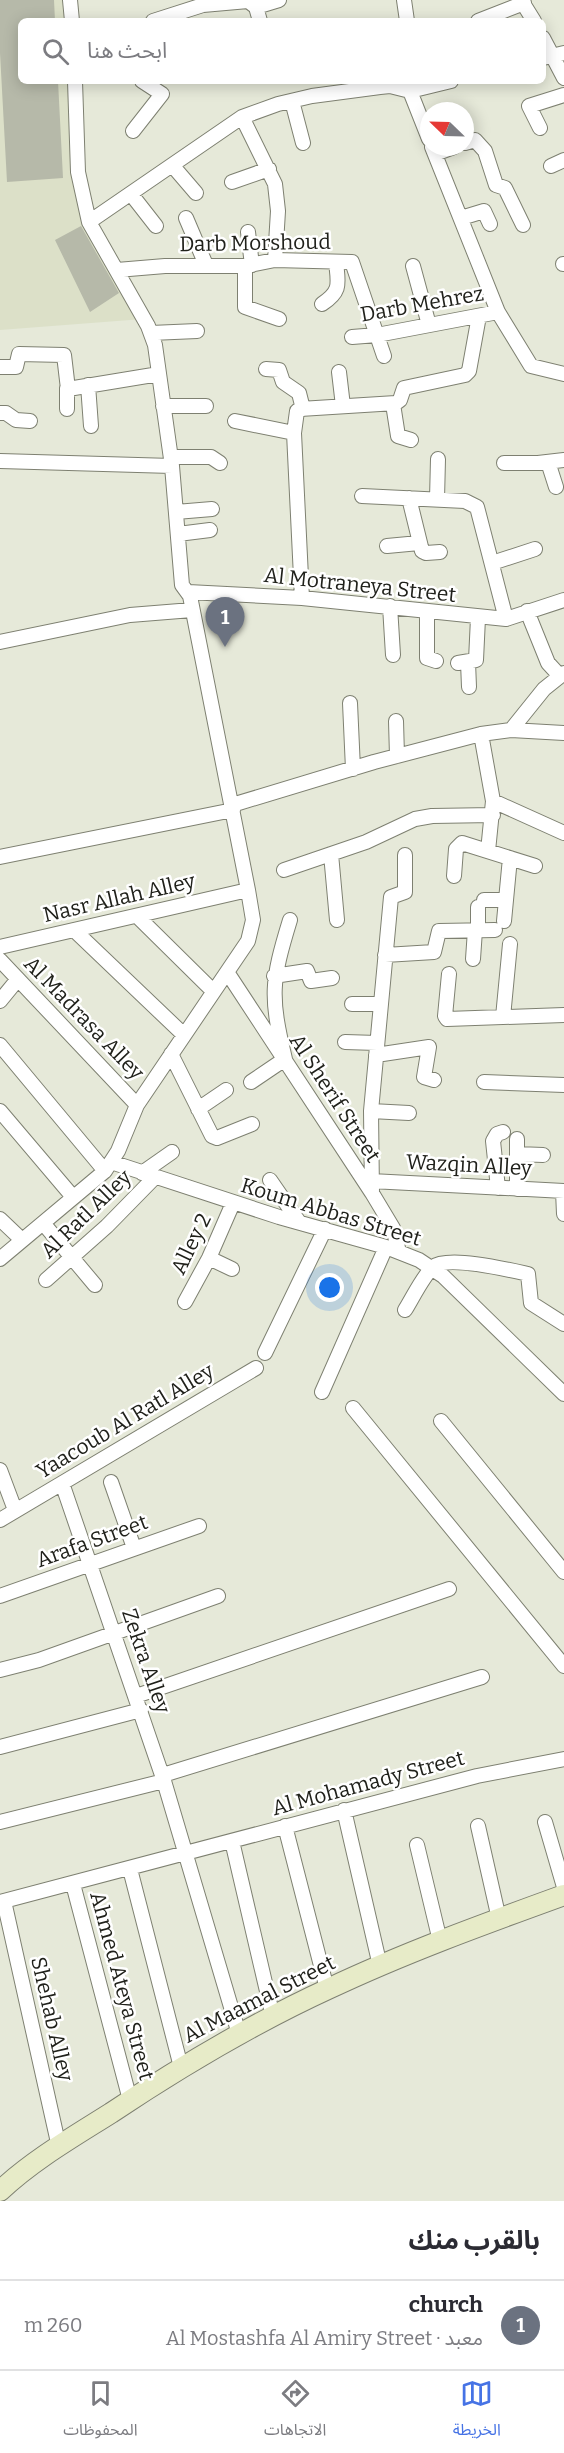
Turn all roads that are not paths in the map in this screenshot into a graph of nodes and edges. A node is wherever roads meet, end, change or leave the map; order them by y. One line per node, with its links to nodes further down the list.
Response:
1 (70, 0): 6 (street)
2 (279, 0): 5 (street)
3 (404, 0): 8 (street)
4 (523, 2): 9 (street); 10 (street)
5 (258, 14): 7 (street)
6 (72, 18)
7 (162, 18)
8 (407, 18)
9 (485, 18)
10 (532, 18)
11 (553, 56): 12 (street)
12 (564, 78)
13 (75, 84): 36 (street)
14 (147, 84): 23 (street)
15 (378, 84): 17 (street); 19 (street)
16 (428, 84): 17 (street)
17 (406, 87): 21 (street)
18 (564, 95): 22 (street)
19 (292, 101): 20 (street); 25 (street)
20 (242, 117): 28 (street); 30 (street)
21 (420, 119)
22 (540, 128)
23 (133, 131)
24 (474, 140): 38 (street)
25 (303, 143)
26 (436, 156): 35 (street)
27 (564, 160): 29 (street)
28 (172, 165): 32 (street); 33 (street)
29 (551, 165)
30 (269, 169): 31 (street); 41 (street)
31 (232, 182)
32 (196, 193)
33 (131, 194): 36 (street); 39 (street)
34 (186, 218): 45 (street)
35 (461, 218): 37 (street); 50 (street)
36 (89, 222): 48 (street)
37 (490, 224)
38 (523, 225)
39 (156, 226)
40 (248, 232): 46 (street)
41 (275, 260): 43 (street, Darb Morshoud); 46 (street, Darb Morshoud)
42 (368, 261): 44 (street)
43 (336, 262): 44 (street, Darb Morshoud); 49 (street)
44 (354, 263): 56 (street, Darb Morshoud)
45 (206, 265): 46 (street, Darb Morshoud); 48 (street, Darb Morshoud)
46 (248, 266): 52 (street)
47 (414, 266): 53 (street)
48 (117, 270): 55 (street)
49 (322, 304)
50 (498, 312): 51 (street, Darb Mehrez); 63 (street)
51 (479, 316): 53 (street, Darb Mehrez); 66 (street)
52 (279, 319)
53 (429, 326): 56 (street, Darb Mehrez)
54 (197, 331): 55 (street)
55 (151, 333): 62 (street)
56 (377, 335): 57 (street, Darb Mehrez); 58 (street, Darb Morshoud)
57 (352, 338)
58 (384, 356)
59 (0, 367): 65 (street)
60 (266, 369): 70 (street)
61 (339, 372): 69 (street)
62 (159, 374): 64 (street); 67 (street)
63 (564, 374)
64 (88, 386): 65 (street); 75 (street)
65 (67, 388): 71 (street)
66 (393, 404): 69 (street); 77 (street)
67 (164, 406): 68 (street); 81 (street)
68 (206, 406)
69 (343, 406): 70 (street)
70 (303, 408): 76 (street)
71 (68, 409)
72 (0, 413): 73 (street)
73 (30, 421)
74 (235, 421): 76 (street)
75 (91, 426)
76 (294, 433): 99 (street)
77 (411, 440)
78 (438, 459): 88 (street)
79 (564, 460): 82 (street)
80 (0, 462): 81 (street)
81 (171, 462): 83 (street); 90 (street)
82 (548, 462): 84 (street); 85 (street)
83 (220, 463)
84 (504, 464)
85 (556, 487)
86 (362, 496): 87 (street)
87 (409, 498): 88 (street); 93 (street)
88 (437, 500): 97 (street)
89 (212, 509): 90 (street)
90 (176, 512): 92 (street)
91 (210, 530): 92 (street)
92 (178, 534): 98 (street)
93 (419, 543): 94 (street); 96 (street)
94 (387, 546)
95 (535, 549): 97 (street)
96 (440, 552)
97 (492, 563): 106 (street)
98 (188, 592): 99 (street, Al Motraneya Street); 102 (street)
99 (302, 598): 101 (street, Al Motraneya Street)
100 (564, 600): 104 (street, Al Motraneya Street)
101 (390, 606): 103 (street, Al Motraneya Street); 108 (street)
102 (192, 610): 107 (street); 119 (street)
103 (427, 611): 105 (street, Al Motraneya Street); 109 (street)
104 (527, 611): 106 (street, Al Motraneya Street); 110 (street)
105 (478, 618): 106 (street, Al Motraneya Street); 111 (street)
106 (506, 619)
107 (0, 642)
108 (393, 655)
109 (436, 661)
110 (562, 674): 114 (street)
111 (469, 687)
112 (350, 703): 118 (street)
113 (396, 721): 117 (street)
114 (511, 730): 115 (street); 116 (street)
115 (564, 733)
116 (481, 734): 117 (street); 120 (street)
117 (397, 756): 118 (street)
118 (354, 769): 119 (street)
119 (233, 808): 125 (street); 130 (street)
120 (493, 808): 121 (street); 122 (street); 123 (street)
121 (564, 833)
122 (488, 851): 126 (street); 129 (street)
123 (331, 854): 128 (street); 134 (street)
124 (405, 855): 139 (street)
125 (0, 857)
126 (510, 858): 127 (street); 131 (street)
127 (535, 866)
128 (284, 870)
129 (454, 876)
130 (248, 890): 132 (street, Nasr Allah Alley); 142 (street)
131 (506, 900): 136 (street); 136 (street)
132 (137, 916): 135 (street, Nasr Allah Alley); 147 (street)
133 (290, 920): 144 (street)
134 (337, 920)
135 (74, 930): 138 (street, Nasr Allah Alley); 153 (street)
136 (476, 930): 139 (street); 140 (street)
137 (510, 944): 152 (street)
138 (0, 947)
139 (385, 955): 150 (street)
140 (473, 958)
141 (0, 960): 146 (street, Al Madrasa Alley)
142 (227, 972): 147 (street); 158 (street, Al Sherif Street)
143 (448, 974): 152 (street)
144 (274, 976): 145 (street); 158 (street)
145 (332, 978)
146 (18, 979): 148 (street); 164 (street, Al Madrasa Alley)
147 (213, 991): 153 (street)
148 (0, 1001)
149 (352, 1004): 150 (street)
150 (381, 1004): 156 (street)
151 (564, 1015): 152 (street)
152 (502, 1017)
153 (184, 1035): 157 (street)
154 (345, 1042): 156 (street)
155 (0, 1045): 175 (street)
156 (376, 1049): 159 (street); 167 (street)
157 (171, 1054): 164 (street); 165 (street)
158 (285, 1059): 160 (street); 178 (street, Al Sherif Street)
159 (434, 1080)
160 (251, 1082)
161 (484, 1082): 162 (street)
162 (564, 1085)
163 (226, 1090): 165 (street)
164 (137, 1105): 175 (street)
165 (198, 1109): 169 (street)
166 (0, 1110): 182 (street)
167 (371, 1111): 168 (street); 178 (street)
168 (410, 1113)
169 (252, 1124)
170 (503, 1132): 179 (street)
171 (517, 1139): 173 (street)
172 (172, 1152): 176 (street, Al Ratl Alley)
173 (517, 1154): 174 (street); 180 (street)
174 (543, 1155)
175 (108, 1166): 176 (street, Koum Abbas Street); 182 (street)
176 (149, 1175): 183 (street, Koum Abbas Street); 191 (street, Al Ratl Alley)
177 (270, 1180): 187 (street)
178 (372, 1187): 179 (street, Wazqin Alley); 190 (street, Al Sherif Street)
179 (498, 1188): 180 (street, Wazqin Alley)
180 (516, 1189): 181 (street, Wazqin Alley)
181 (563, 1191): 184 (street)
182 (73, 1197): 186 (street)
183 (233, 1203): 187 (street, Koum Abbas Street); 192 (street, Alley 2)
184 (564, 1214)
185 (0, 1219): 189 (street)
186 (43, 1222): 189 (street); 191 (street)
187 (299, 1222): 188 (street, Koum Abbas Street)
188 (325, 1229): 190 (street, Koum Abbas Street); 201 (street)
189 (22, 1240): 193 (street)
190 (392, 1249): 194 (street, Koum Abbas Street); 203 (street)
191 (72, 1257): 196 (street, Al Ratl Alley); 197 (street)
192 (209, 1258): 195 (street); 198 (street, Alley 2)
193 (0, 1259)
194 (432, 1268): 199 (street); 200 (street); 204 (street, Koum Abbas Street)
195 (232, 1269)
196 (46, 1280)
197 (95, 1285)
198 (185, 1302)
199 (405, 1310)
200 (564, 1324)
201 (266, 1353)
202 (256, 1368): 209 (street, Yaacoub Al Ratl Alley)
203 (322, 1392)
204 (564, 1394)
205 (353, 1408): 220 (street)
206 (441, 1421): 215 (street)
207 (0, 1470): 210 (street)
208 (111, 1482): 213 (street)
209 (62, 1483): 210 (street, Yaacoub Al Ratl Alley); 214 (street, Zekra Alley)
210 (15, 1510): 211 (street, Yaacoub Al Ratl Alley)
211 (0, 1520)
212 (199, 1526): 213 (street, Arafa Street)
213 (134, 1548): 214 (street, Arafa Street)
214 (90, 1563): 217 (street, Arafa Street); 219 (street, Zekra Alley)
215 (564, 1572)
216 (449, 1589): 223 (street)
217 (0, 1596)
218 (218, 1596): 219 (street)
219 (114, 1633): 221 (street); 223 (street, Zekra Alley)
220 (564, 1666)
221 (0, 1670)
222 (482, 1677): 227 (street)
223 (136, 1695): 224 (street, Zekra Alley)
224 (141, 1710): 225 (street); 227 (street, Zekra Alley)
225 (0, 1747)
226 (564, 1759): 228 (street, Al Mohamady Street)
227 (164, 1778): 229 (street); 235 (street, Zekra Alley)
228 (344, 1810): 231 (street, Al Mohamady Street); 243 (street)
229 (0, 1822)
230 (545, 1822): 238 (street)
231 (285, 1826): 233 (street, Al Mohamady Street); 244 (street)
232 (478, 1826): 241 (street)
233 (232, 1841): 235 (street, Al Mohamady Street); 245 (street)
234 (417, 1845): 242 (street)
235 (185, 1854): 236 (street, Al Mohamady Street); 246 (street, Zekra Alley)
236 (130, 1869): 237 (street, Al Mohamady Street); 247 (street)
237 (73, 1884): 240 (street, Al Mohamady Street); 248 (street, Ahmed Ateya Street)
238 (564, 1887)
239 (564, 1895): 241 (street, Al Maamal Street)
240 (2, 1902): 249 (street, Shehab Alley)
241 (499, 1919): 242 (street, Al Maamal Street)
242 (440, 1941): 243 (street, Al Maamal Street)
243 (380, 1966): 244 (street, Al Maamal Street)
244 (327, 1989): 245 (street, Al Maamal Street)
245 (273, 2017): 246 (street, Al Maamal Street)
246 (239, 2034): 247 (street, Al Maamal Street)
247 (181, 2067): 248 (street, Al Maamal Street)
248 (130, 2100): 249 (street, Al Maamal Street)
249 (59, 2147): 250 (street, Al Maamal Street)
250 (0, 2191)

